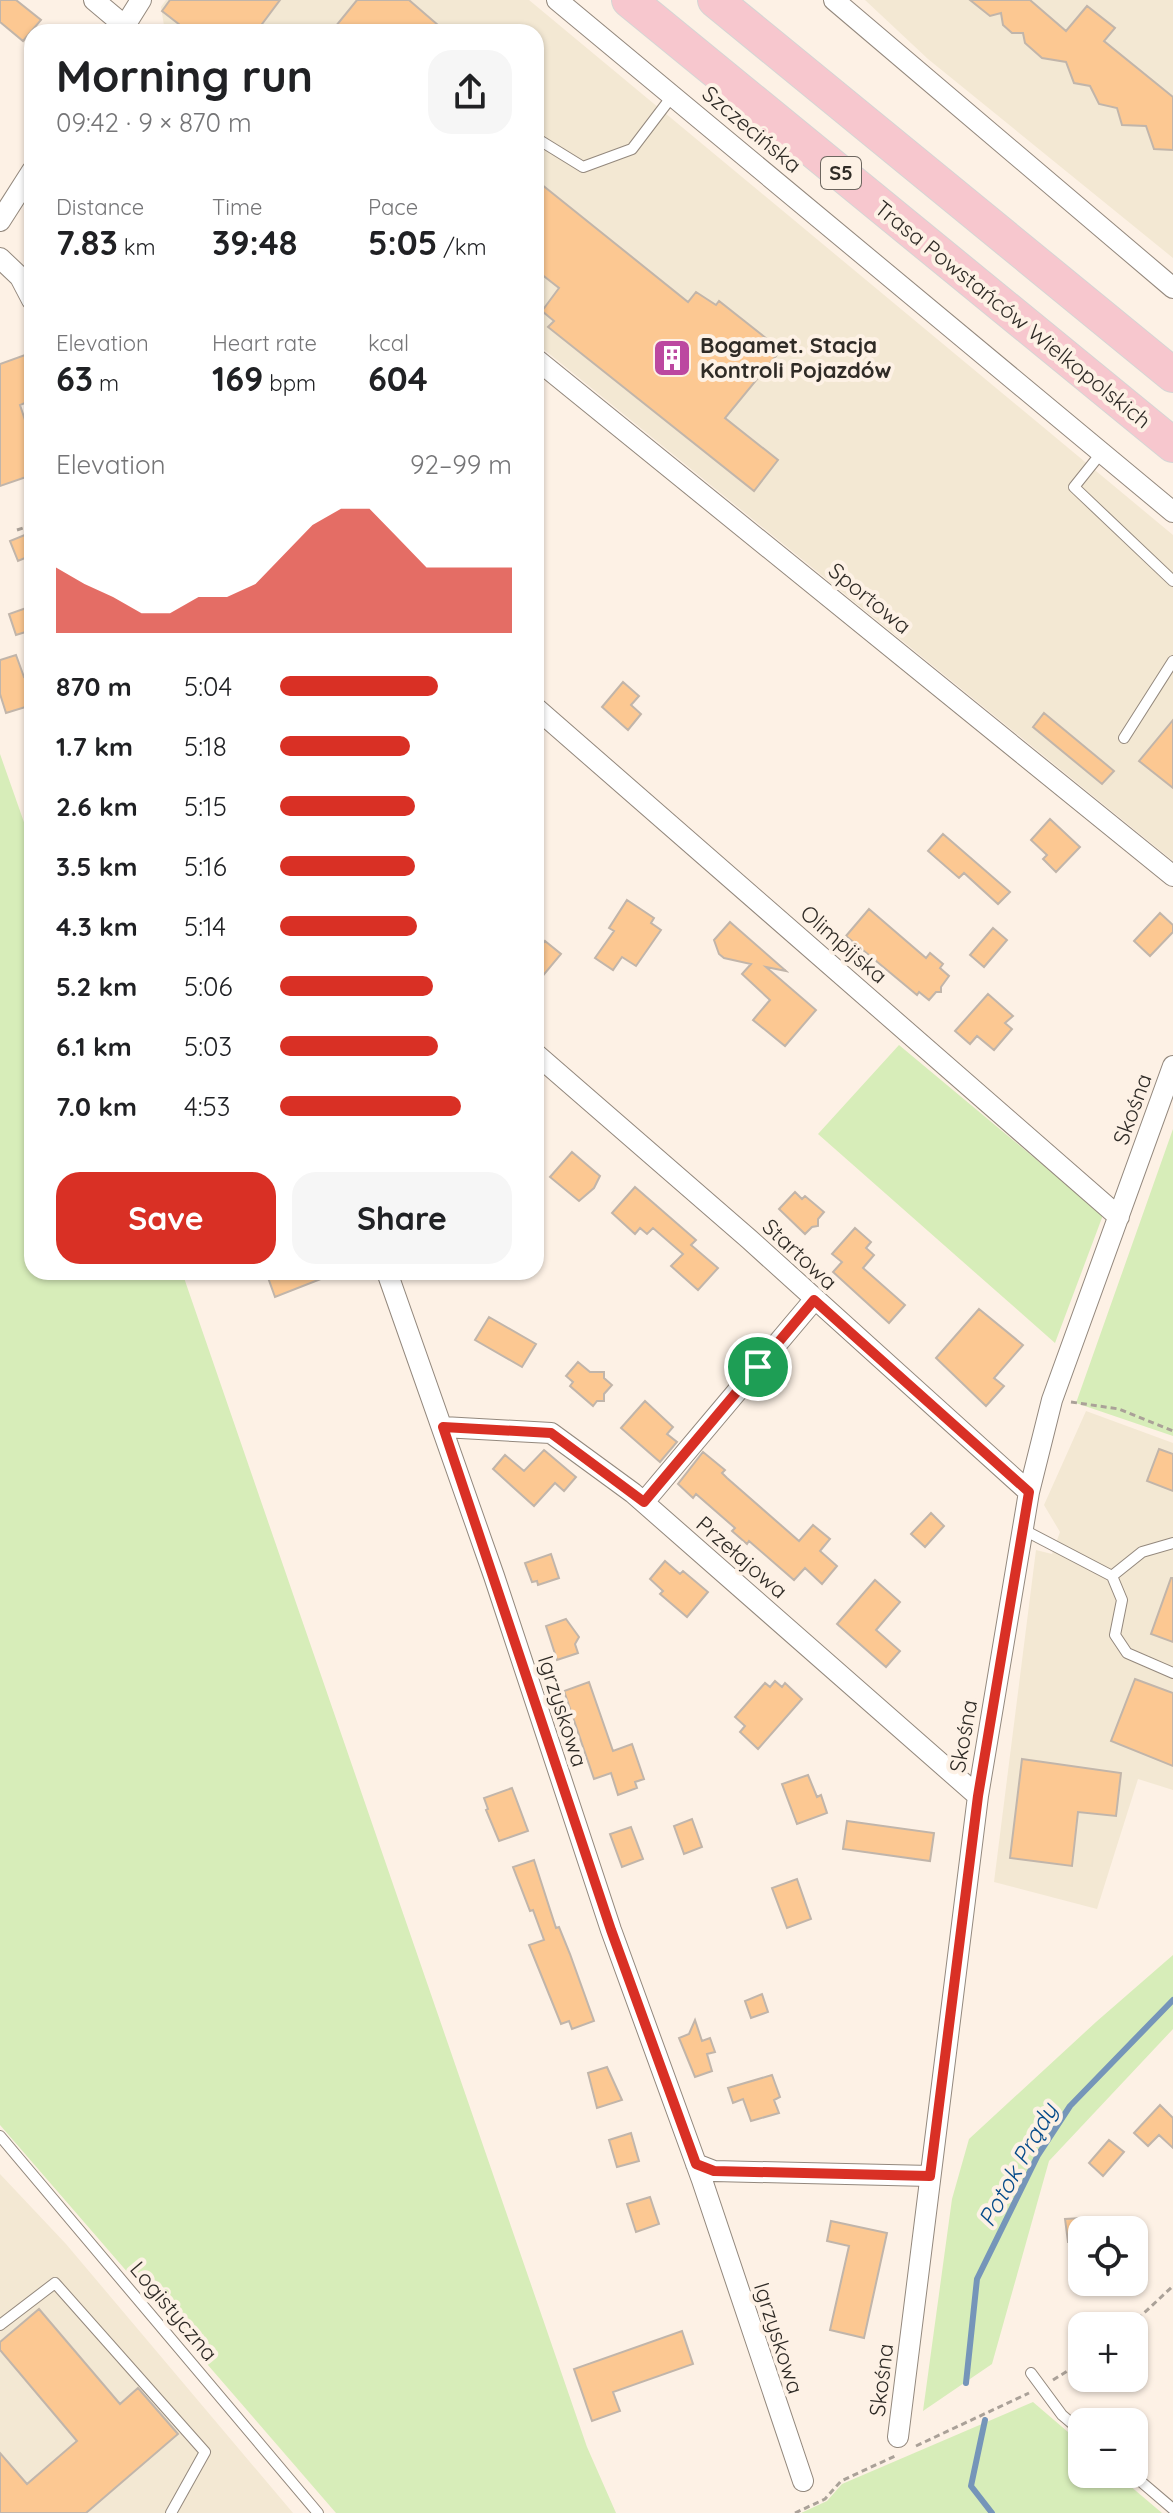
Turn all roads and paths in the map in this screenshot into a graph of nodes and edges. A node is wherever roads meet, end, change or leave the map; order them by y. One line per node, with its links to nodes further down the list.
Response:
1 (94, 0): 7 (street)
2 (141, 0): 8 (street)
3 (557, 0): 9 (street, Szczecińska)
4 (629, 0): 18 (highway, Trasa Powstańców Wielkopolskich / S5)
5 (715, 0): 17 (highway, S5)
6 (834, 0): 15 (street)
7 (120, 24)
8 (129, 24)
9 (673, 95): 10 (lane); 19 (street, Szczecińska)
10 (544, 143)
11 (24, 184): 12 (street)
12 (0, 221)
13 (0, 258): 14 (street)
14 (24, 285)
15 (1173, 288)
16 (544, 365): 27 (street, Sportowa)
17 (1173, 375)
18 (1173, 445)
19 (1102, 452): 20 (street, Szczecińska); 23 (lane)
20 (1173, 512)
21 (24, 528): 22 (path)
22 (17, 530)
23 (1173, 581)
24 (1173, 661): 26 (lane)
25 (544, 715): 30 (street, Olimpijska)
26 (1124, 738)
27 (1173, 876)
28 (544, 1061): 32 (street, Startowa)
29 (1173, 1066): 30 (street, Skośna)
30 (1119, 1217): 33 (street, Skośna)
31 (390, 1280): 34 (street, Igrzyskowa)
32 (814, 1300): 36 (street, Startowa); 37 (street)
33 (1052, 1400): 35 (path); 36 (street, Skośna)
34 (443, 1427): 37 (street, Przełajowa); 44 (street, Igrzyskowa)
35 (1173, 1431)
36 (1029, 1492): 38 (street, Skośna)
37 (644, 1502): 42 (street, Przełajowa)
38 (1022, 1529): 40 (lane); 42 (street, Skośna)
39 (1173, 1543): 40 (lane)
40 (1112, 1576): 41 (lane)
41 (1173, 1673)
42 (978, 1796): 45 (street, Skośna)
43 (0, 2136): 58 (lane, Logistyczna)
44 (696, 2164): 45 (street); 54 (street, Igrzyskowa)
45 (930, 2176): 53 (street, Skośna)
46 (1173, 2286): 47 (path)
47 (1145, 2312)
48 (0, 2325): 57 (lane)
49 (1068, 2371): 51 (path)
50 (1031, 2373): 51 (lane)
51 (1040, 2388): 52 (lane); 53 (path)
52 (1068, 2420)
53 (903, 2446): 59 (path)
54 (803, 2481)
55 (1148, 2488): 56 (lane)
56 (1173, 2509)
57 (171, 2513)
58 (318, 2513)
59 (795, 2513)

